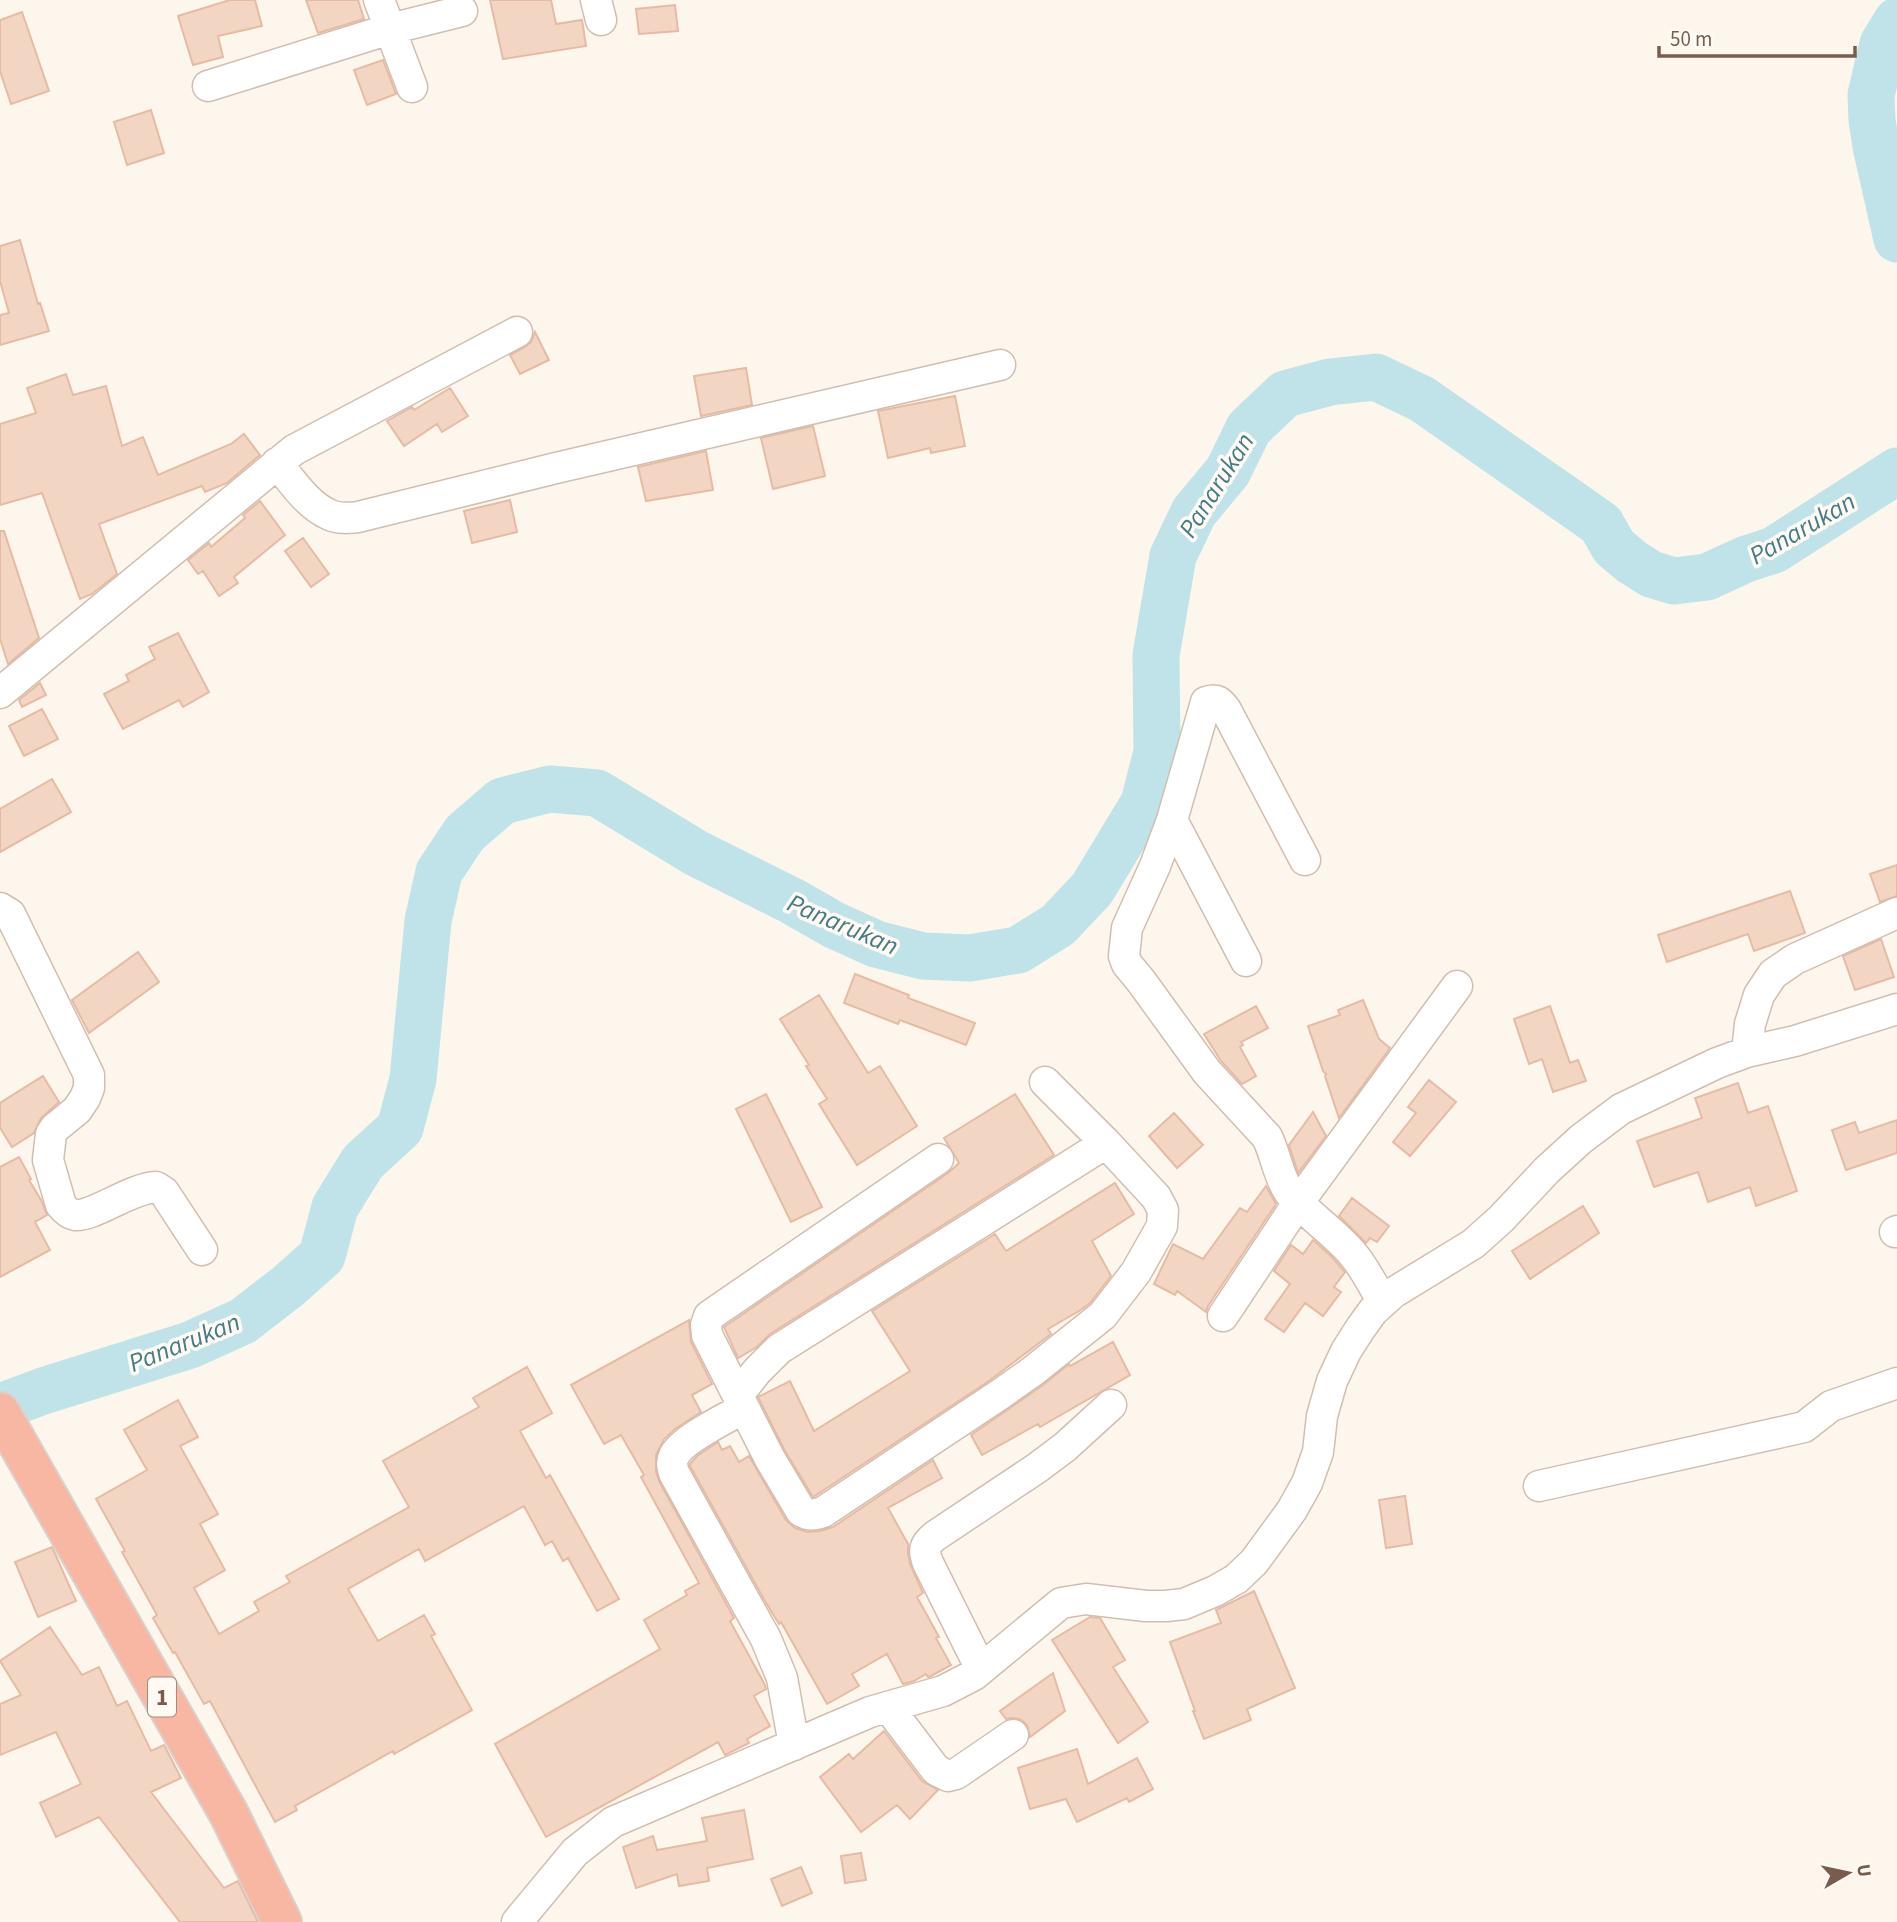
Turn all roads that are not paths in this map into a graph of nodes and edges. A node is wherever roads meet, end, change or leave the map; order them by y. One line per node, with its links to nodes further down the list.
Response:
1 (379, 0): 3 (street)
2 (462, 11): 3 (street)
3 (390, 29): 4 (street); 5 (street)
4 (208, 86)
5 (412, 87)
6 (517, 332): 8 (street)
7 (1000, 365): 8 (street)
8 (277, 463): 9 (street)
9 (0, 693)
10 (1172, 820): 11 (street); 14 (street); 21 (street)
11 (1305, 860)
12 (0, 908): 22 (street)
13 (1897, 913): 17 (street)
14 (1246, 961)
15 (1457, 986): 21 (street)
16 (1897, 1009): 17 (street)
17 (1747, 1052): 23 (street)
18 (1045, 1082): 19 (street)
19 (1106, 1143): 26 (street); 26 (street)
20 (939, 1159): 26 (street)
21 (1298, 1203): 23 (street); 24 (street)
22 (202, 1250)
23 (1383, 1302): 30 (street)
24 (1223, 1316)
25 (1897, 1383): 29 (street)
26 (741, 1401): 33 (street)
27 (1111, 1405): 30 (street)
28 (0, 1412): 34 (highway, 1)
29 (1539, 1486)
30 (981, 1669): 31 (street)
31 (888, 1707): 32 (street); 33 (street)
32 (1013, 1735)
33 (794, 1745): 35 (street)
34 (282, 1922)
35 (517, 1922)

